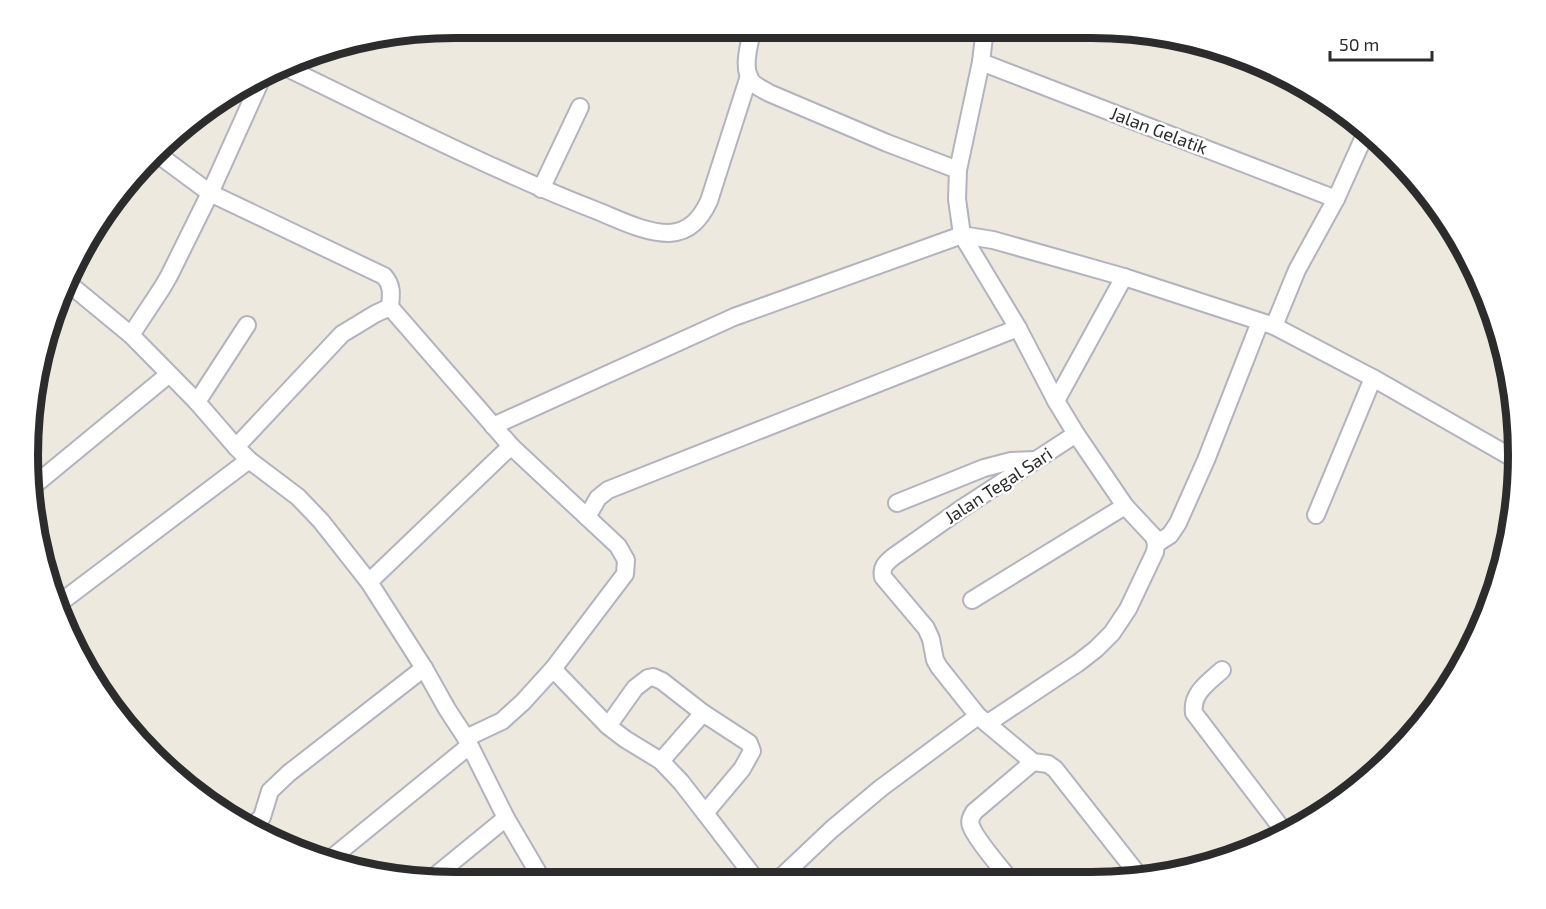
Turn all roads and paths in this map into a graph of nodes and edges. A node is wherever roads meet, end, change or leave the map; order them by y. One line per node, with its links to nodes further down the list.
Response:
1 (751, 38): 5 (street)
2 (984, 38): 3 (street)
3 (981, 62): 10 (street); 13 (street, Jalan Gelatik)
4 (292, 70): 11 (street)
5 (749, 76): 10 (street); 11 (street)
6 (258, 87): 12 (street)
7 (580, 107): 11 (street)
8 (1362, 138): 13 (street)
9 (162, 158): 12 (street)
10 (958, 170): 14 (street)
11 (541, 189)
12 (210, 193): 17 (street); 21 (street)
13 (1336, 199): 18 (street)
14 (962, 235): 15 (street); 20 (street); 26 (street)
15 (1124, 277): 18 (street); 24 (street)
16 (73, 287): 21 (street)
17 (390, 307): 26 (street); 29 (street)
18 (1267, 324): 23 (street); 38 (street)
19 (247, 325): 25 (street)
20 (1018, 328): 24 (street); 37 (street)
21 (131, 335): 22 (street)
22 (168, 375): 25 (street); 33 (street)
23 (1373, 378): 30 (street); 36 (street)
24 (1056, 401): 27 (street)
25 (196, 402): 29 (street)
26 (493, 426): 28 (street)
27 (1076, 434): 32 (street, Jalan Tegal Sari); 35 (street)
28 (511, 446): 37 (street); 39 (street)
29 (236, 447): 31 (street)
30 (1508, 455)
31 (249, 460): 39 (street); 40 (street)
32 (1037, 460): 34 (street); 46 (street, Jalan Tegal Sari)
33 (38, 482)
34 (897, 503)
35 (1125, 506): 38 (street); 41 (street)
36 (1316, 515)
37 (587, 517): 43 (street)
38 (1156, 544): 46 (street)
39 (369, 582): 42 (street)
40 (64, 600)
41 (972, 600)
42 (424, 668): 48 (street); 53 (street)
43 (553, 669): 47 (street); 48 (street)
44 (1222, 670): 54 (street)
45 (703, 713): 47 (street); 49 (street); 51 (street)
46 (983, 719): 50 (street); 60 (street)
47 (608, 726): 49 (street)
48 (468, 742): 52 (street); 55 (street)
49 (661, 761): 51 (street)
50 (1033, 762): 56 (street); 61 (street)
51 (705, 813): 59 (street)
52 (506, 818): 57 (street); 58 (street)
53 (257, 822)
54 (1280, 826)
55 (336, 854)
56 (1130, 870)
57 (441, 872)
58 (538, 872)
59 (750, 872)
60 (787, 872)
61 (1004, 872)

